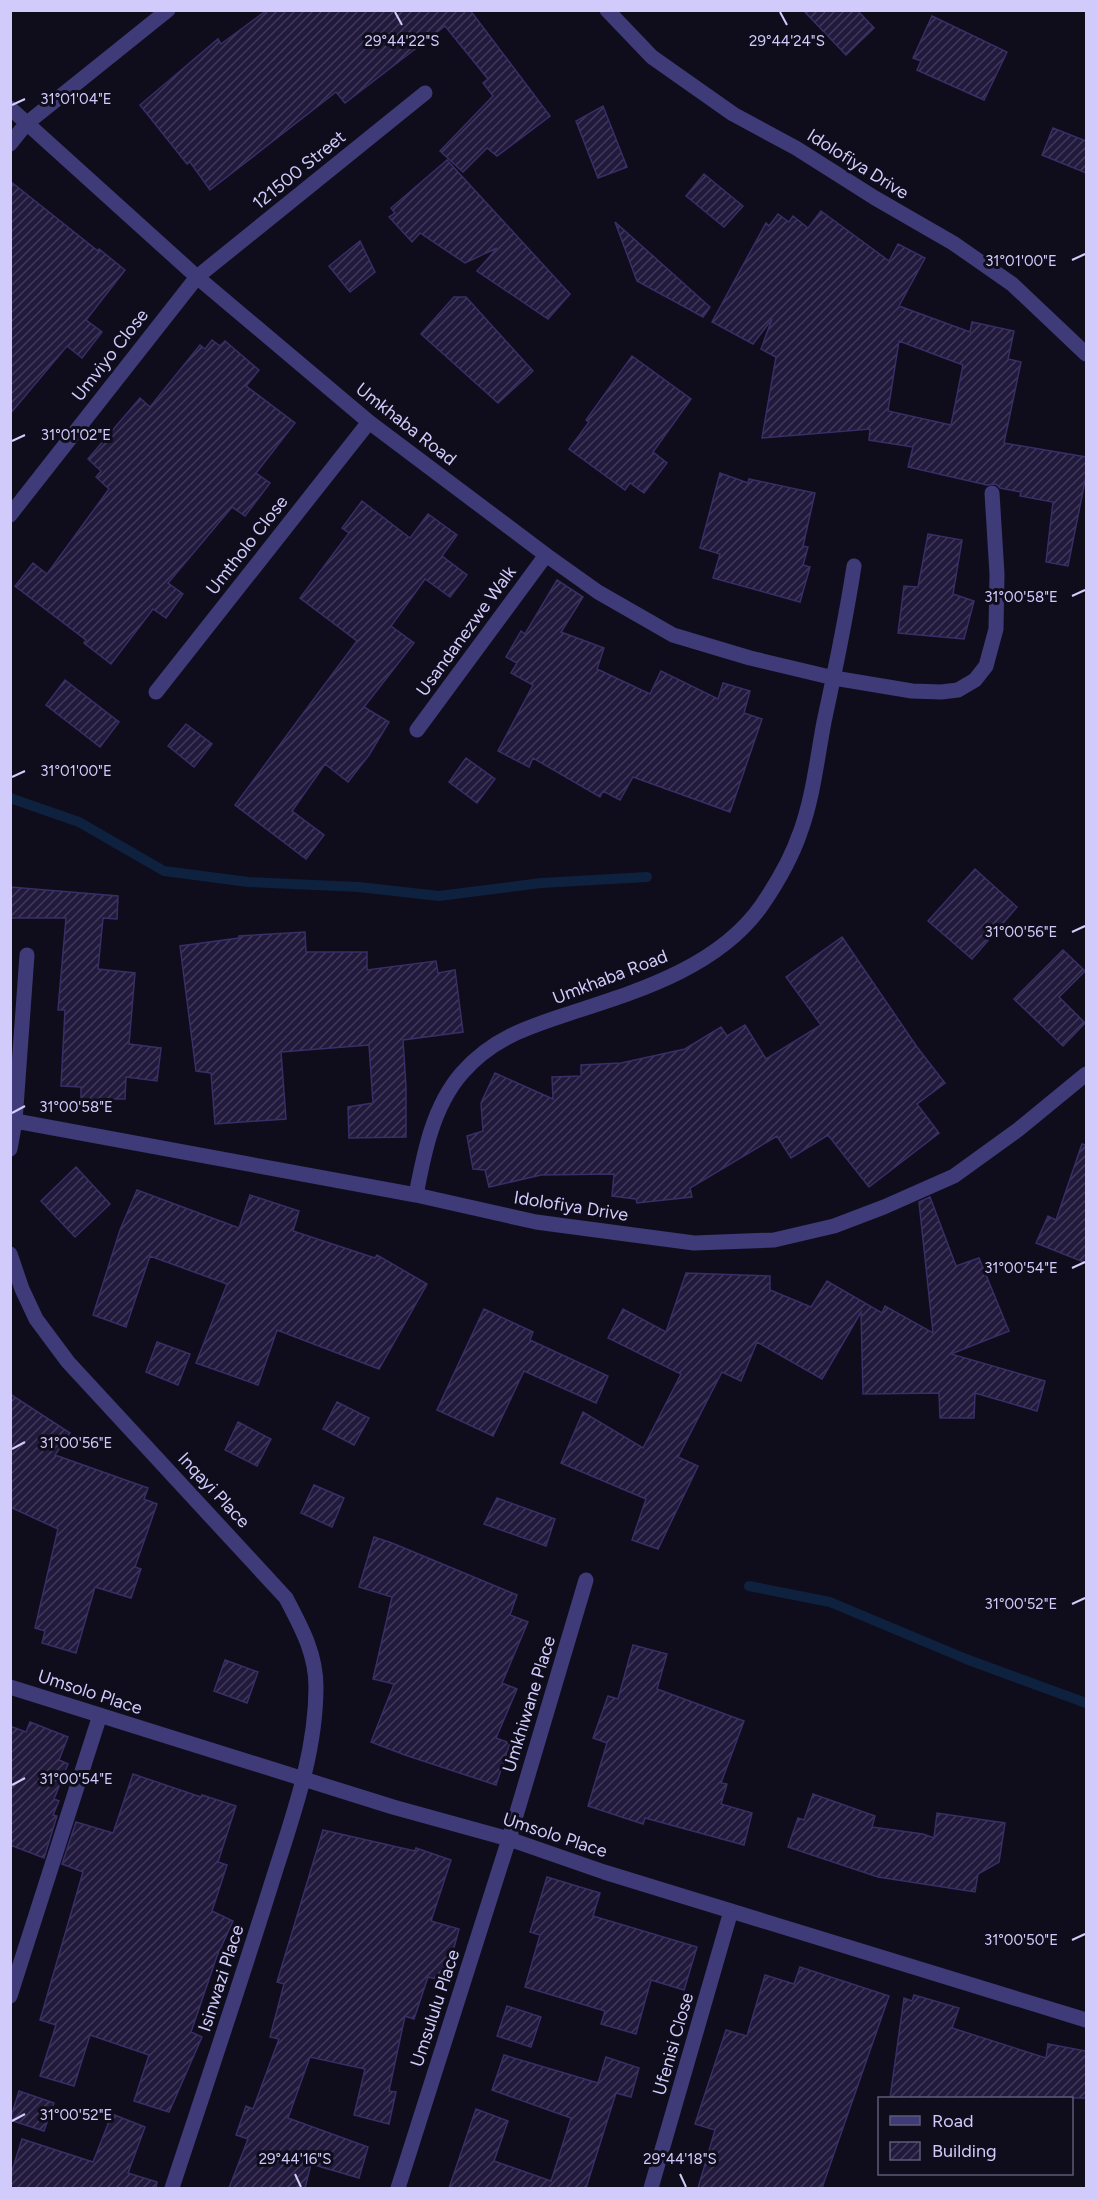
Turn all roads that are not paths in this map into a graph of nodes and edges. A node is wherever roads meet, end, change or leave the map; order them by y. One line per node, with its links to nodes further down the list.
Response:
1 (168, 10): 5 (street)
2 (607, 10): 8 (street, Idolofiya Drive)
3 (425, 93): 7 (street, 121500 Street)
4 (10, 108): 5 (street, Umkhaba Road)
5 (26, 123): 6 (street); 7 (street, Umkhaba Road)
6 (10, 144)
7 (197, 277): 9 (street, Umkhaba Road); 11 (street, Umviyo Close)
8 (1086, 354)
9 (369, 422): 12 (street, Umkhaba Road); 15 (street, Umtholo Close)
10 (992, 493): 14 (street, Umkhaba Road)
11 (10, 514)
12 (546, 555): 14 (street, Umkhaba Road); 16 (street, Usandanezwe Walk)
13 (854, 566): 14 (street, Umkhaba Road)
14 (834, 678): 21 (street, Umkhaba Road)
15 (156, 692)
16 (417, 730)
17 (27, 955): 19 (street)
18 (1086, 1074): 21 (street, Idolofiya Drive)
19 (13, 1121): 20 (street); 21 (street, Idolofiya Drive)
20 (10, 1149)
21 (416, 1195)
22 (10, 1254): 26 (street, Inqayi Place)
23 (586, 1580): 27 (street, Umkhiwane Place)
24 (10, 1687): 25 (street, Umsolo Place)
25 (100, 1715): 26 (street, Umsolo Place); 29 (street)
26 (304, 1778): 27 (street, Umsolo Place); 31 (street, Isinwazi Place)
27 (509, 1839): 28 (street, Umsolo Place); 32 (street, Umsululu Place)
28 (732, 1911): 30 (street, Umsolo Place); 33 (street, Ufenisi Close)
29 (10, 1996)
30 (1086, 2020)
31 (172, 2188)
32 (398, 2188)
33 (651, 2188)

